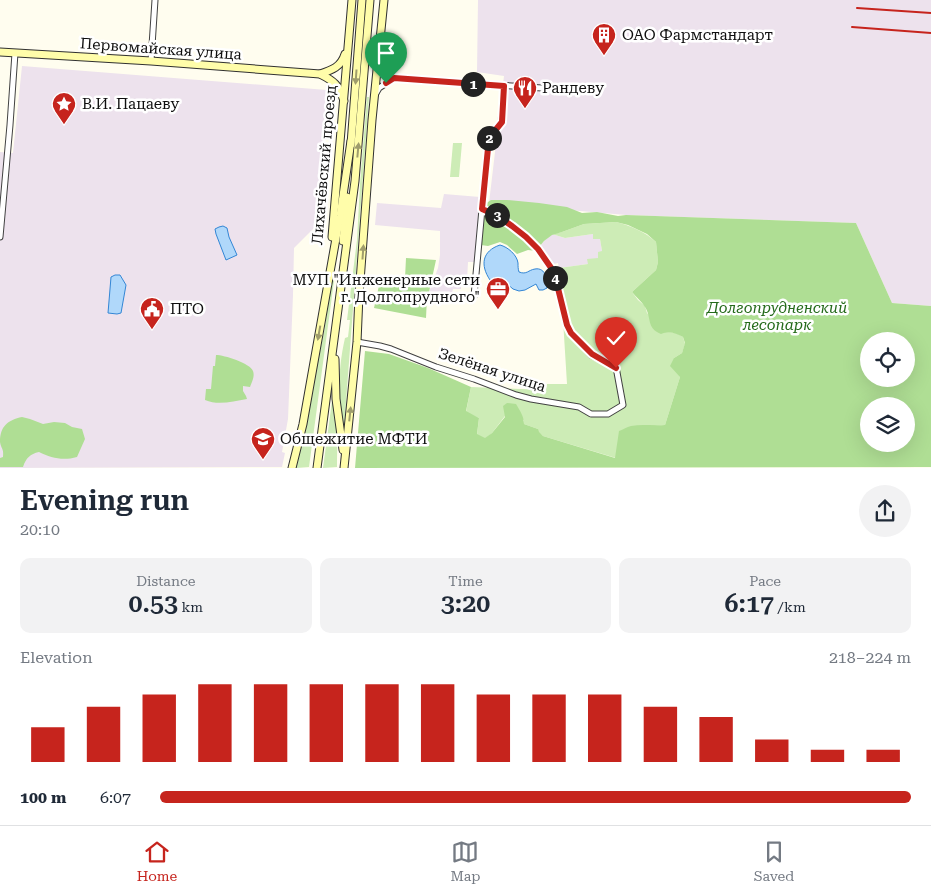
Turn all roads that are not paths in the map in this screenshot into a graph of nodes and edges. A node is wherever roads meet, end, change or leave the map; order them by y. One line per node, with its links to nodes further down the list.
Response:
1 (155, 0): 10 (street)
2 (352, 0): 6 (main road, Лихачёвский проезд)
3 (362, 0): 17 (main road, Лихачёвский проезд, one-way to 17)
4 (370, 0): 22 (main road, Лихачёвский проезд, one-way to 4)
5 (384, 0): 9 (main road)
6 (347, 47): 11 (main road); 16 (main road, Лихачёвский проезд)
7 (0, 52): 8 (main road, Первомайская улица)
8 (15, 53): 10 (main road, Первомайская улица); 19 (street)
9 (378, 60): 12 (street); 15 (main road)
10 (151, 61): 11 (main road, Первомайская улица)
11 (320, 74): 16 (main road)
12 (394, 78): 13 (street); 15 (street)
13 (504, 86): 14 (street); 18 (street)
14 (542, 88)
15 (374, 95): 24 (main road, one-way to 15)
16 (344, 101): 20 (main road, Лихачёвский проезд)
17 (351, 141): 20 (main road, Лихачёвский проезд); 22 (main road, Лихачёвский проезд)
18 (482, 209): 21 (street); 24 (street, Зелёная улица)
19 (0, 237)
20 (328, 285): 26 (main road, Лихачёвский проезд, one-way to 26)
21 (474, 296)
22 (338, 302): 23 (main road, Лихачёвский проезд)
23 (334, 340): 25 (main road); 27 (main road, Лихачёвский проезд)
24 (357, 342): 25 (main road, one-way to 24)
25 (345, 465)
26 (292, 468)
27 (317, 468)

